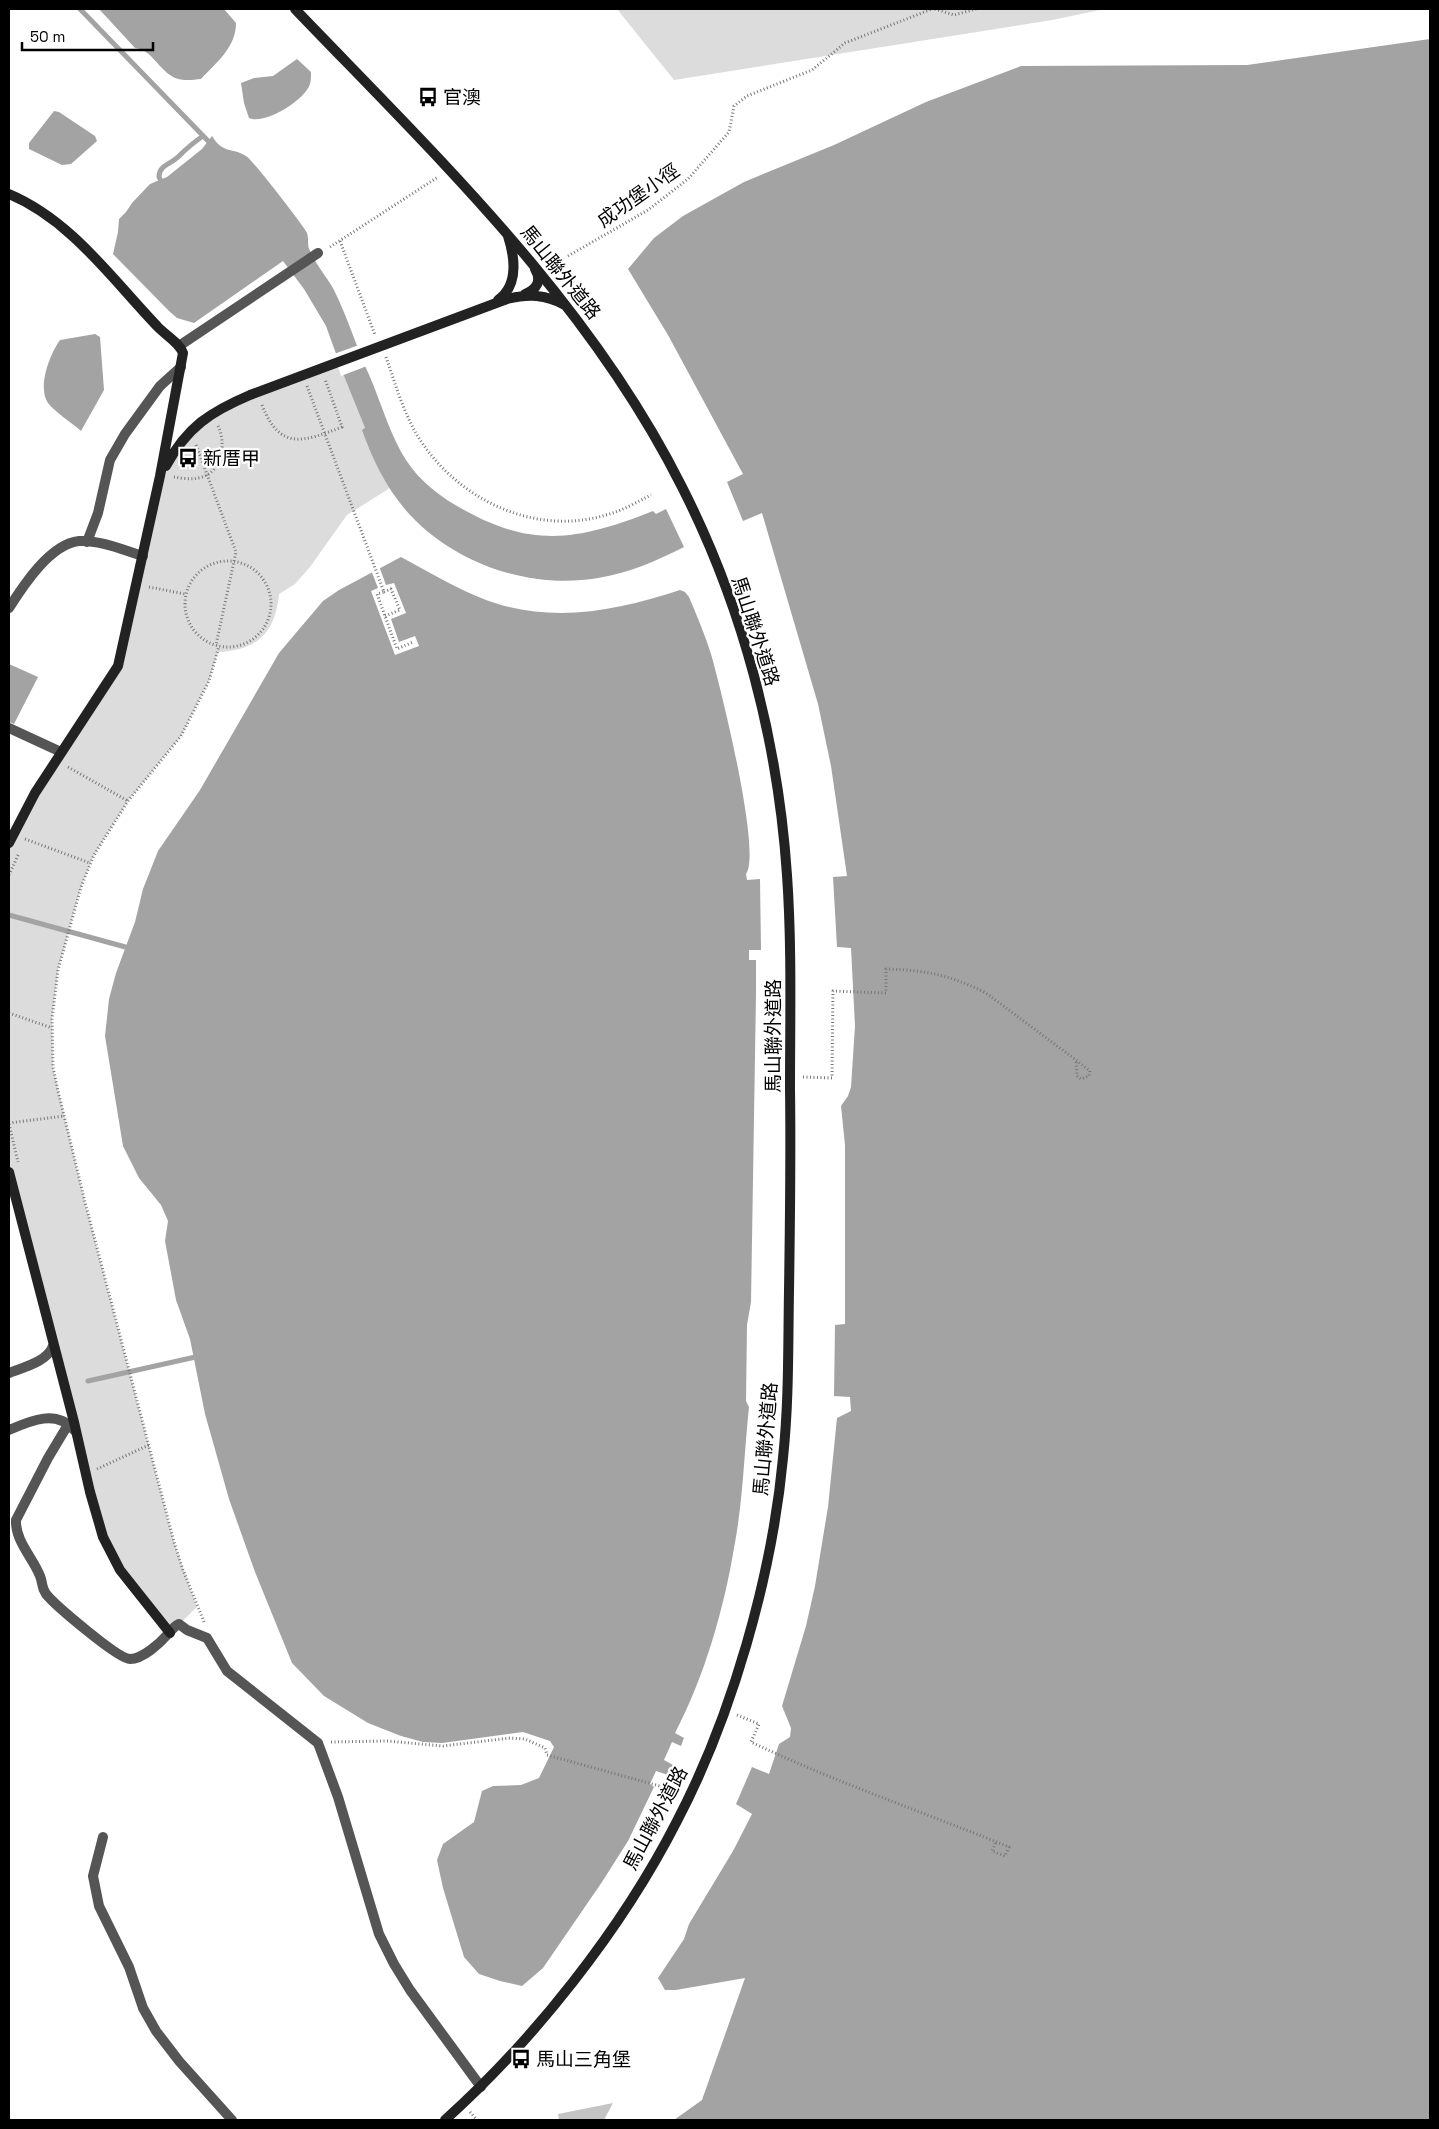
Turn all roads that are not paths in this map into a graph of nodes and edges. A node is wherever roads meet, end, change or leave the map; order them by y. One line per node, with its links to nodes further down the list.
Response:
1 (294, 9): 3 (main road, 馬山聯外道路)
2 (9, 194): 9 (main road)
3 (506, 233): 5 (main road, 馬山聯外道路); 7 (main road)
4 (318, 254): 9 (lane)
5 (532, 262): 6 (main road); 8 (main road, 馬山聯外道路)
6 (520, 296): 7 (main road); 8 (main road)
7 (484, 307): 11 (main road)
8 (569, 307): 26 (main road, 馬山聯外道路)
9 (179, 346): 10 (main road)
10 (181, 367): 11 (main road); 12 (lane)
11 (160, 476): 13 (main road)
12 (87, 542): 13 (lane); 14 (lane)
13 (143, 556): 16 (main road)
14 (9, 608)
15 (9, 728): 16 (lane)
16 (61, 752): 17 (main road)
17 (9, 843)
18 (9, 1172): 19 (main road)
19 (53, 1346): 20 (lane); 21 (main road)
20 (9, 1373)
21 (73, 1429): 22 (lane); 23 (lane); 24 (main road)
22 (9, 1430)
23 (12, 1518): 24 (lane)
24 (170, 1633): 26 (lane)
25 (103, 1837): 27 (lane)
26 (481, 2087): 28 (main road, 馬山聯外道路)
27 (232, 2120)
28 (445, 2120)

